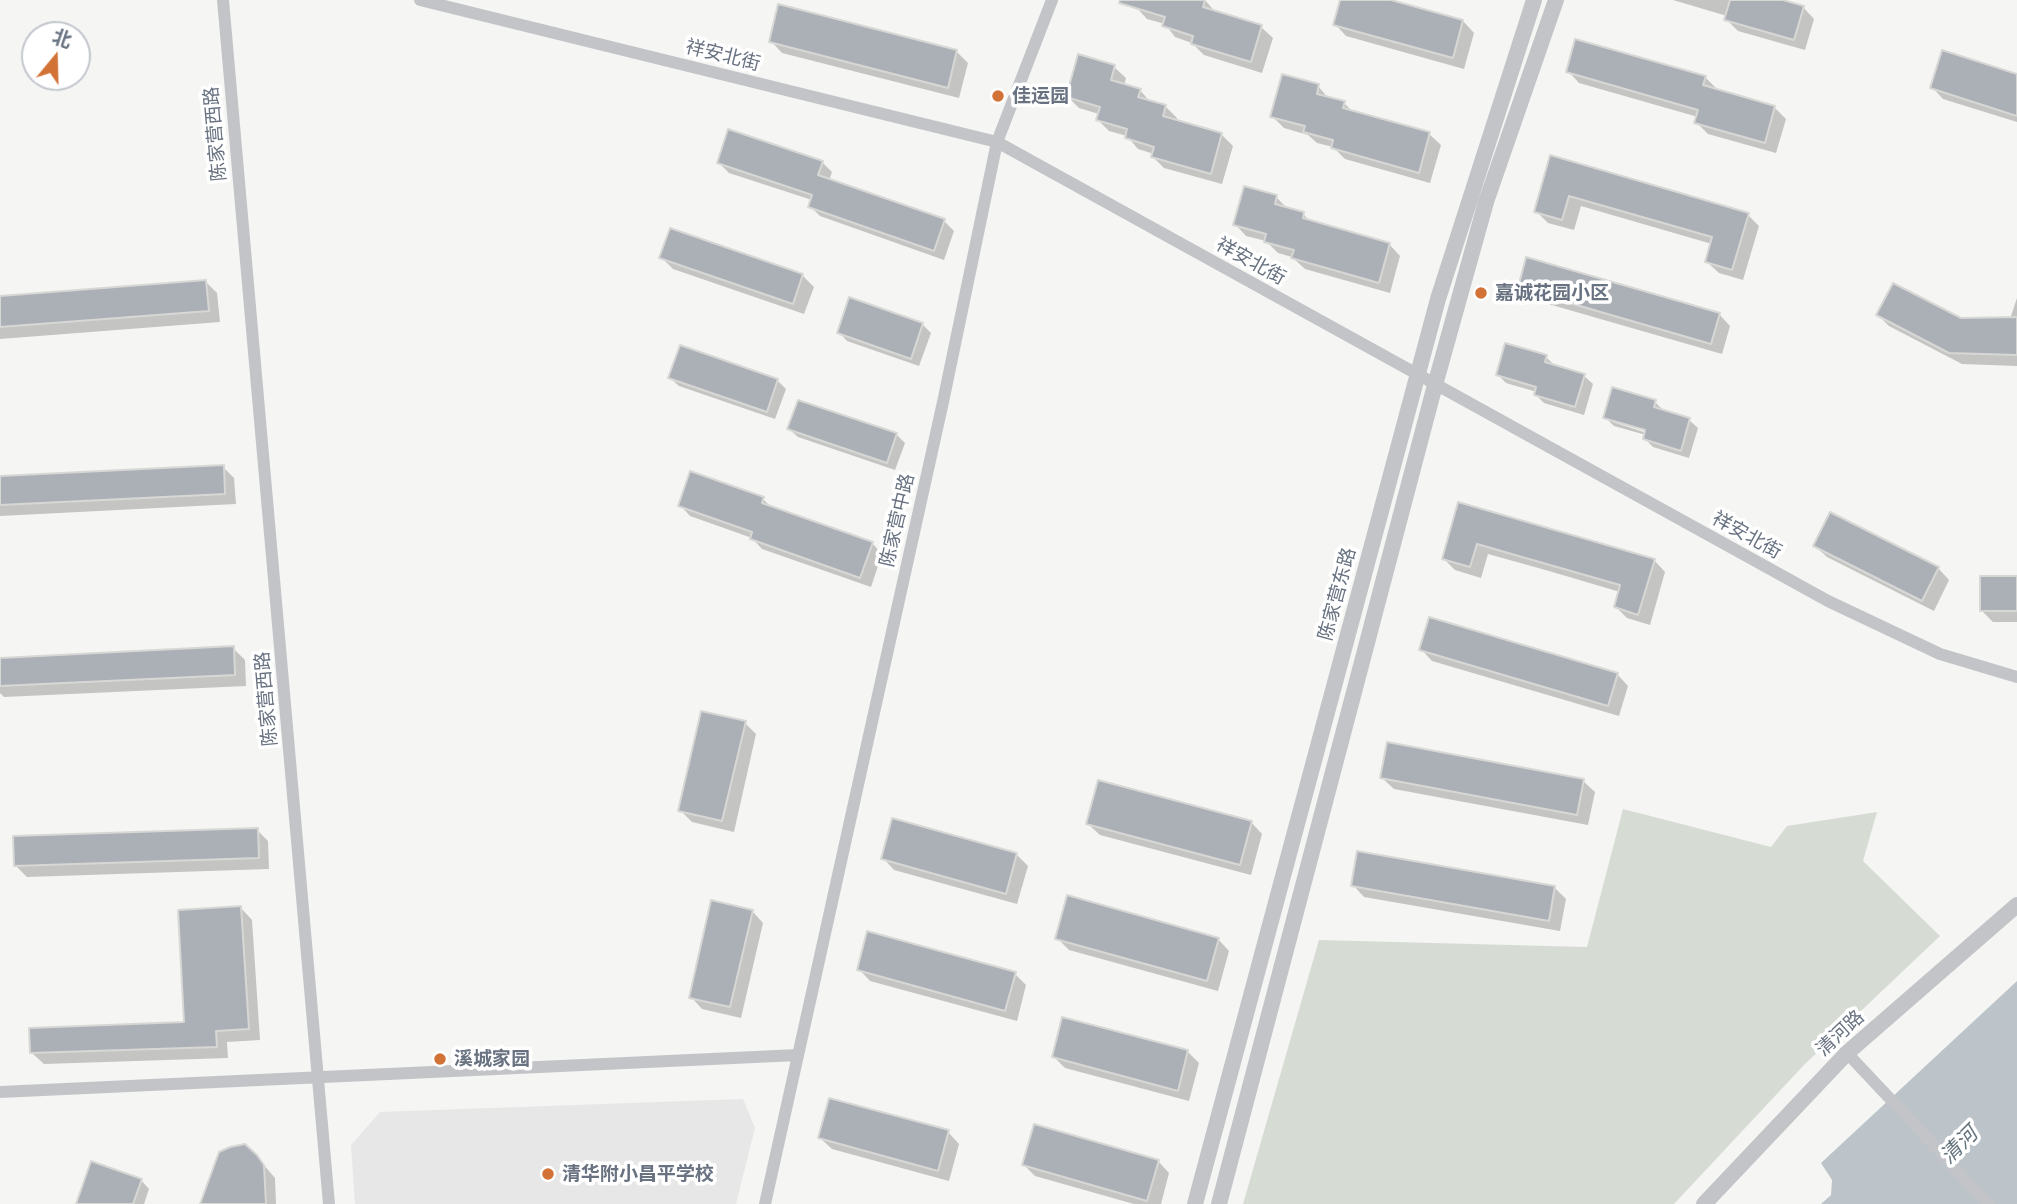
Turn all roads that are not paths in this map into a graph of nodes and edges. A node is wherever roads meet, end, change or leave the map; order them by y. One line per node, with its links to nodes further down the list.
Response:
1 (223, 0): 13 (street, 陈家营西路)
2 (420, 0): 6 (street, 祥安北街)
3 (1052, 0): 6 (street, 陈家营中路)
4 (1534, 0): 7 (street, 陈家营东路)
5 (1556, 0): 8 (street)
6 (997, 142): 7 (street, 祥安北街); 12 (street, 陈家营中路)
7 (1418, 376): 8 (street, 祥安北街); 17 (street, 陈家营东路)
8 (1435, 385): 9 (street, 祥安北街); 18 (street)
9 (2017, 677)
10 (2017, 905): 11 (street, 清河路)
11 (1847, 1053): 19 (street, 清河路); 20 (street)
12 (798, 1055): 13 (street); 16 (street, 陈家营中路)
13 (318, 1077): 14 (street); 15 (street, 陈家营西路)
14 (0, 1092)
15 (329, 1204)
16 (765, 1204)
17 (1195, 1204)
18 (1219, 1204)
19 (1704, 1204)
20 (1989, 1204)

